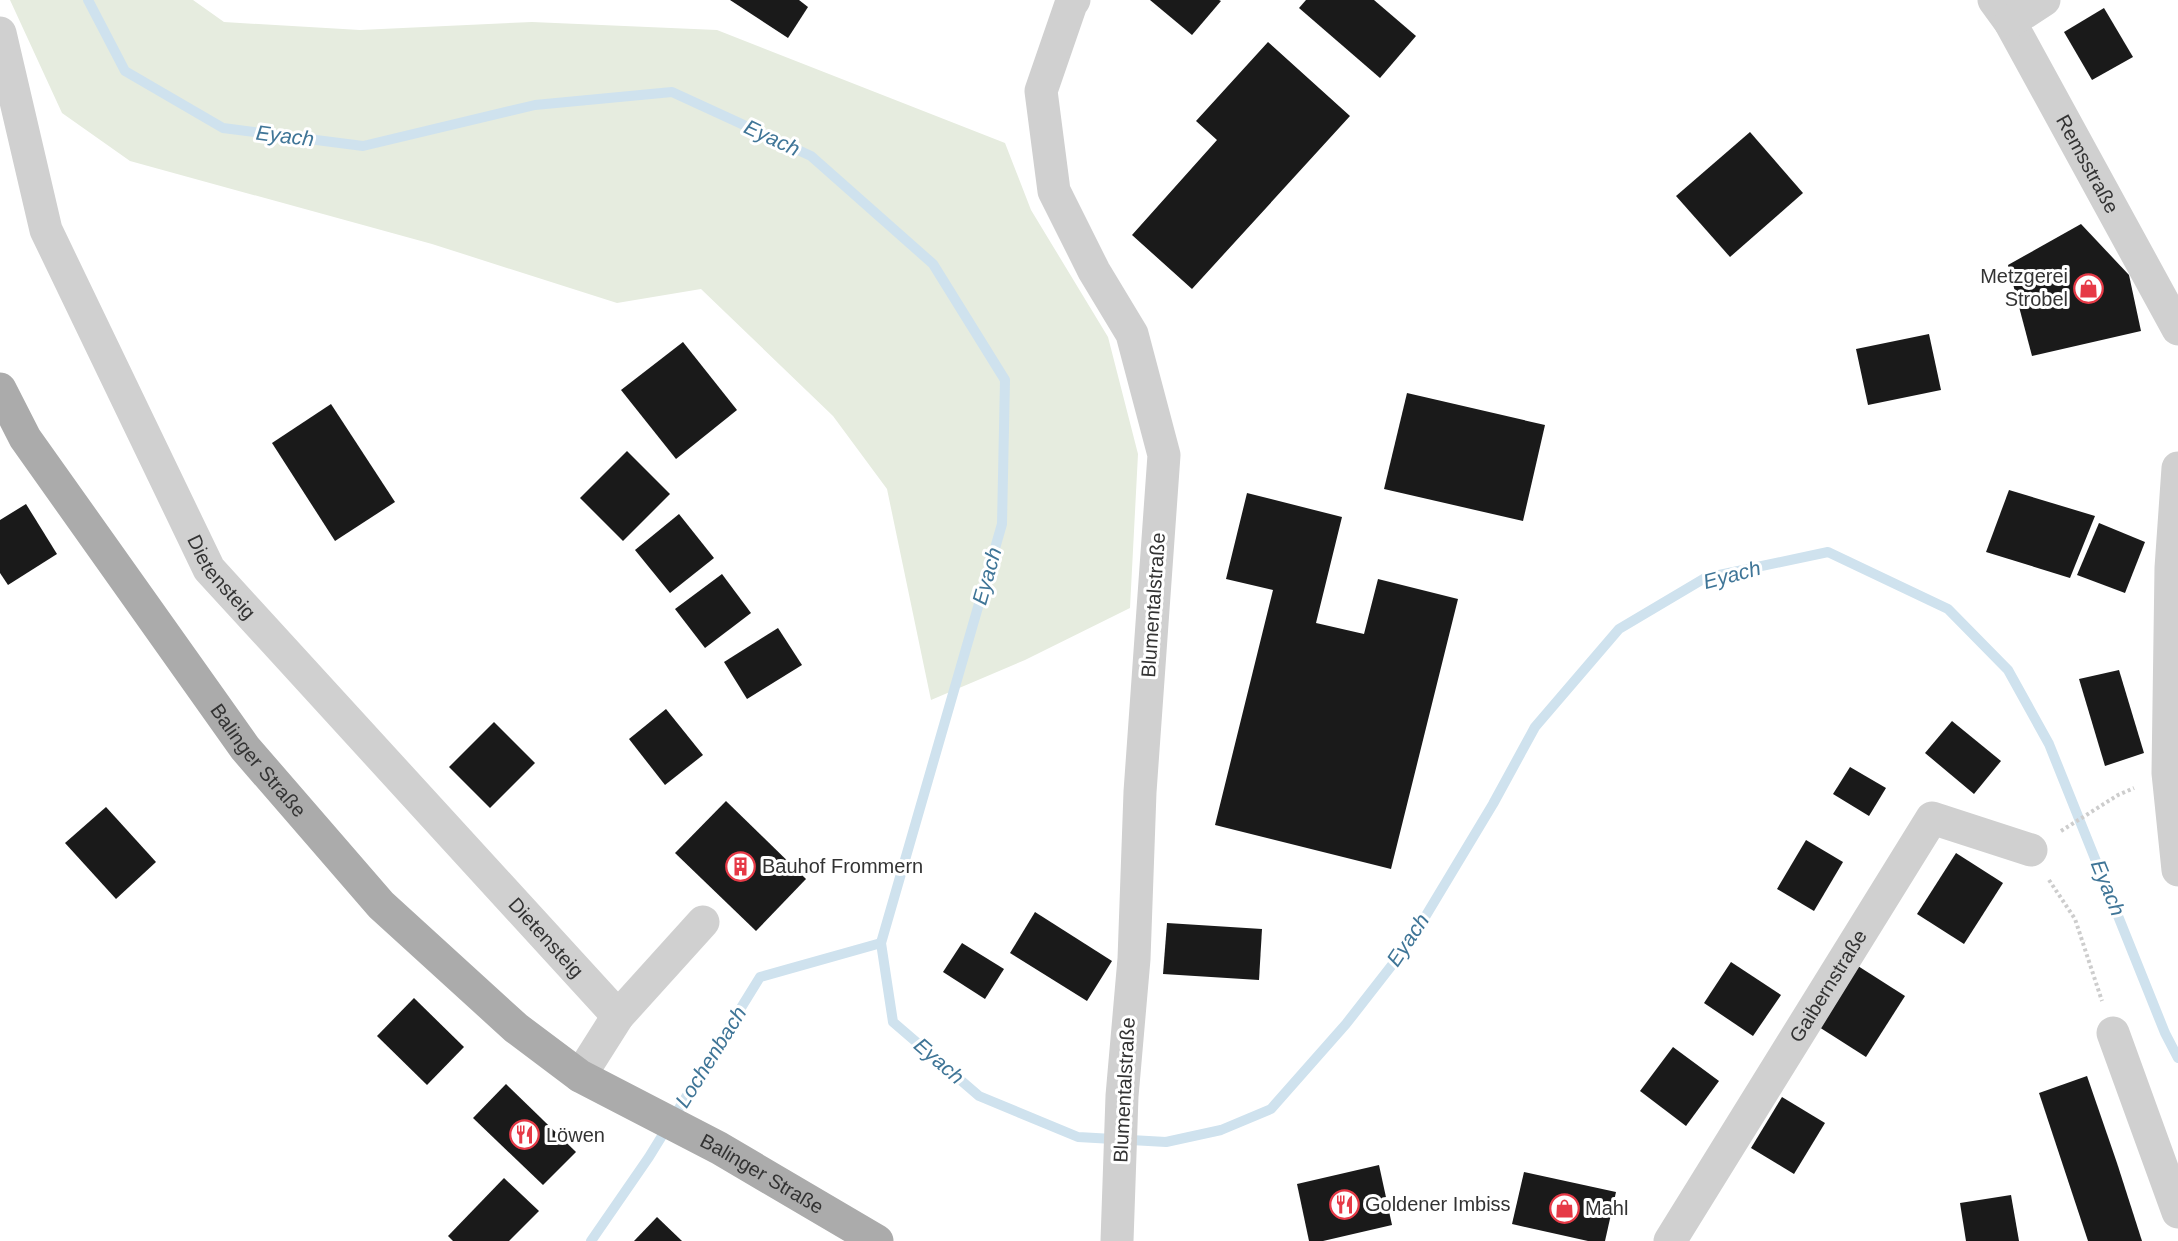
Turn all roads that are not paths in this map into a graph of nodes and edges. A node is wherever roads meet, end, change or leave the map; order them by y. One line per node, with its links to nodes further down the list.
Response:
1 (1074, 0): 16 (street, Blumentalstraße)
2 (2044, 0): 3 (street)
3 (2002, 11): 5 (street, Remsstraße)
4 (0, 33): 11 (street, Dietensteig)
5 (2178, 329)
6 (0, 389): 13 (main road, Balinger Straße)
7 (2178, 468): 9 (street)
8 (2031, 850): 17 (street, Gaibernstraße)
9 (2178, 870)
10 (703, 922): 11 (street)
11 (618, 1016): 13 (street)
12 (2113, 1033): 14 (street)
13 (580, 1076): 15 (main road, Balinger Straße)
14 (2178, 1212)
15 (877, 1241)
16 (1117, 1241)
17 (1670, 1241)

